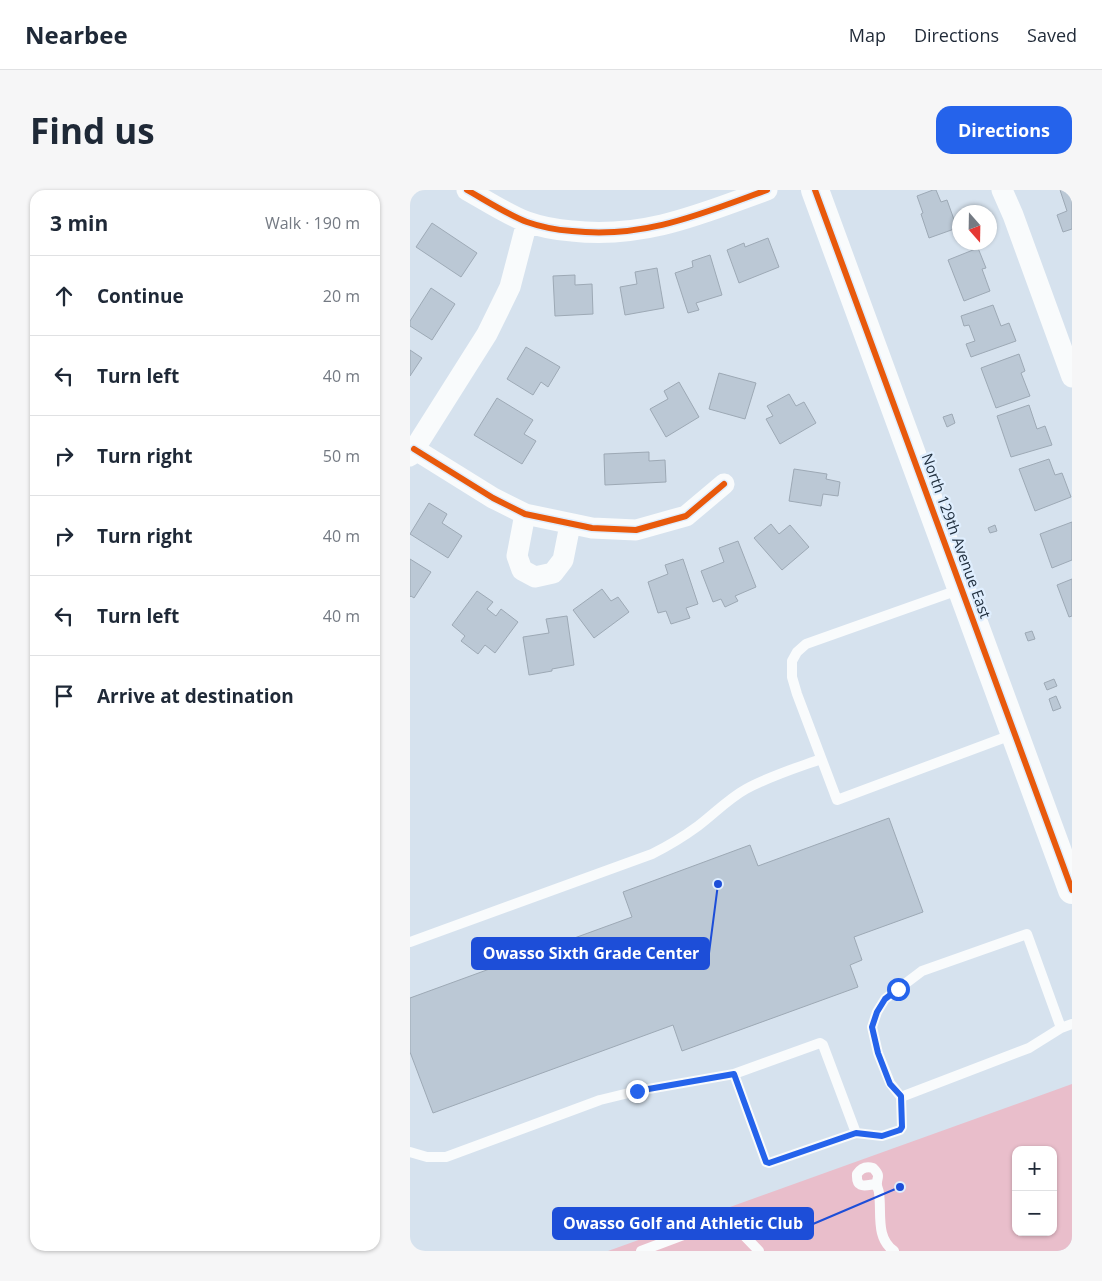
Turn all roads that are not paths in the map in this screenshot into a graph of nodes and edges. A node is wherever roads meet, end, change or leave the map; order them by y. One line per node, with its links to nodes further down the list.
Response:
1 (467, 190): 5 (street)
2 (767, 190): 5 (street)
3 (815, 190): 12 (main road, North 129th Avenue East)
4 (1002, 190): 6 (street)
5 (527, 222): 8 (street)
6 (1064, 332): 7 (street)
7 (1072, 376)
8 (412, 452): 10 (street)
9 (724, 484): 11 (street)
10 (525, 514): 11 (street); 11 (street)
11 (570, 525)
12 (962, 588): 13 (main road, North 129th Avenue East); 14 (lane)
13 (1014, 733): 14 (lane); 15 (main road, North 129th Avenue East)
14 (821, 758): 16 (lane)
15 (1072, 890)
16 (410, 942)
17 (1072, 1024): 18 (lane)
18 (1061, 1028): 20 (lane); 20 (lane)
19 (734, 1074): 21 (lane); 21 (lane); 22 (lane)
20 (901, 1096): 21 (lane)
21 (856, 1133)
22 (410, 1152)
23 (876, 1184): 26 (lane)
24 (641, 1251): 25 (lane)
25 (759, 1251)
26 (894, 1251)

